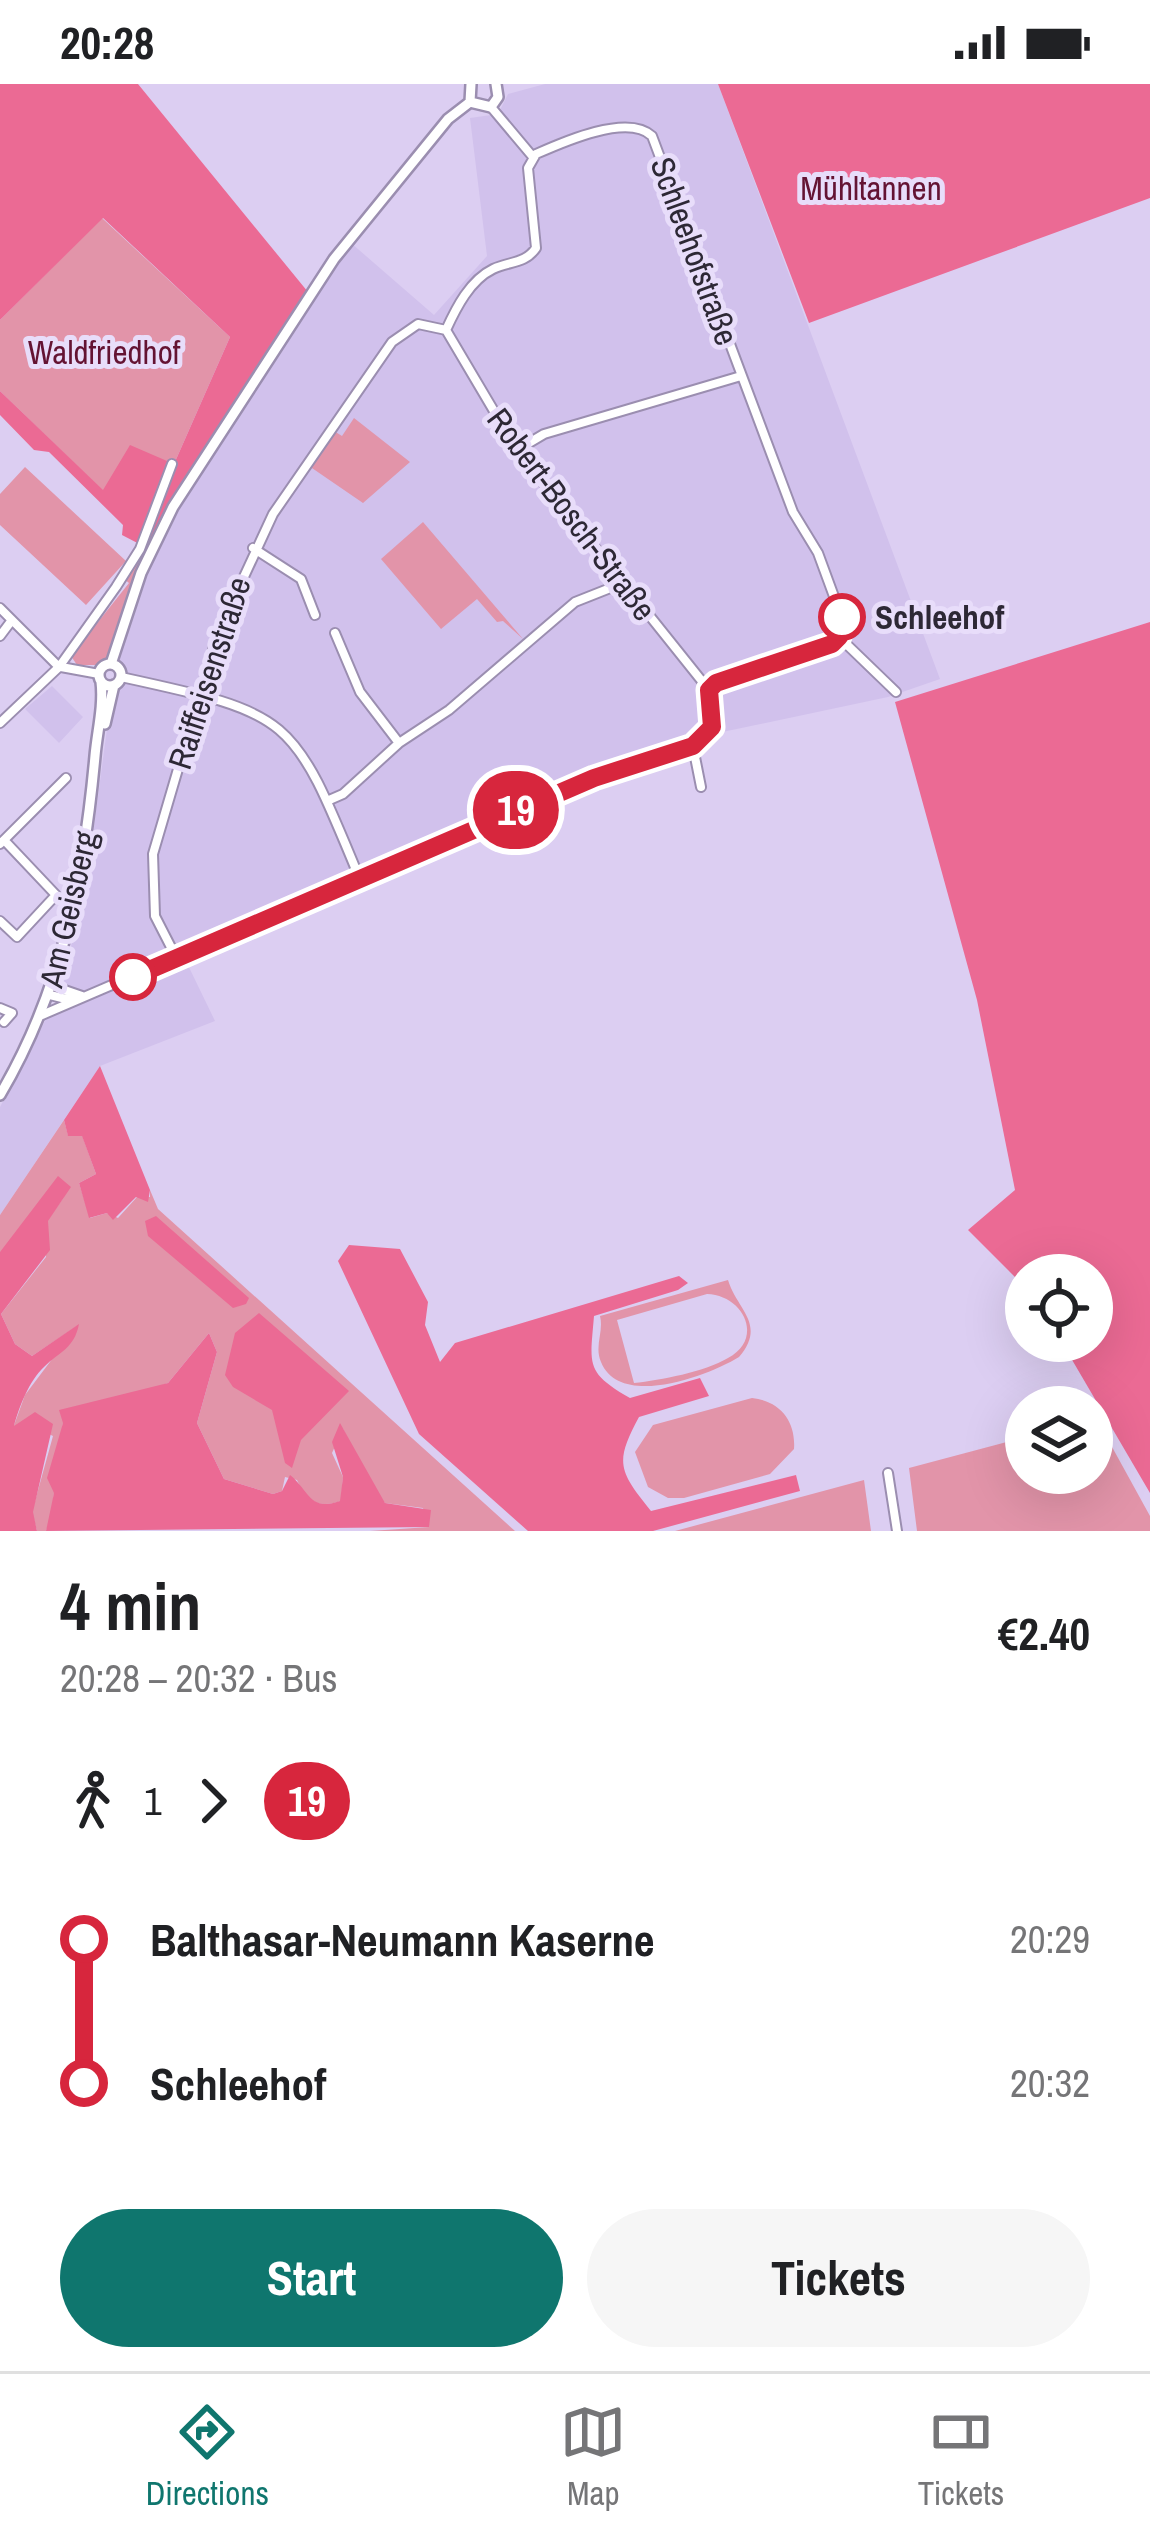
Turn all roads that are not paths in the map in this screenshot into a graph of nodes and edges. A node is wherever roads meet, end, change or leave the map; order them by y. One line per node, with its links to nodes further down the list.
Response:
1 (471, 84): 3 (street)
2 (500, 85): 4 (street)
3 (470, 102): 4 (street); 18 (street)
4 (490, 107): 5 (street)
5 (532, 157): 6 (street); 7 (street, Schleehofstraße)
6 (446, 330): 8 (street, Robert-Bosch-Straße); 10 (street, Raiffeisenstraße)
7 (741, 376): 8 (street); 17 (street, Schleehofstraße)
8 (517, 450): 11 (street, Robert-Bosch-Straße)
9 (172, 464): 19 (street)
10 (254, 548): 13 (street); 24 (street, Raiffeisenstraße)
11 (622, 583): 22 (street, Robert-Bosch-Straße); 26 (street)
12 (0, 608): 14 (street)
13 (315, 615)
14 (13, 620): 16 (street); 19 (street)
15 (335, 633): 26 (street)
16 (0, 636)
17 (839, 637): 22 (street); 23 (street)
18 (111, 664): 20 (street); 21 (street)
19 (59, 667): 20 (street); 25 (street)
20 (100, 678): 21 (street); 29 (street, Am Geisberg)
21 (117, 681): 24 (street); 29 (street, Am Geisberg)
22 (709, 690): 27 (street)
23 (896, 692)
24 (198, 693): 31 (street); 35 (street, Raiffeisenstraße)
25 (0, 723)
26 (399, 743): 31 (street)
27 (693, 746): 30 (street); 33 (street)
28 (66, 778): 32 (street)
29 (94, 783): 36 (street, Am Geisberg)
30 (701, 787)
31 (327, 801): 33 (street)
32 (2, 842): 34 (street)
33 (358, 877): 35 (street)
34 (0, 921)
35 (176, 957): 37 (street)
36 (52, 991): 37 (street); 39 (street, Am Geisberg)
37 (79, 999): 39 (street)
38 (0, 1008): 40 (street)
39 (42, 1015): 41 (street, Am Geisberg)
40 (4, 1022)
41 (0, 1096)
42 (888, 1473): 43 (street)
43 (897, 1531)

